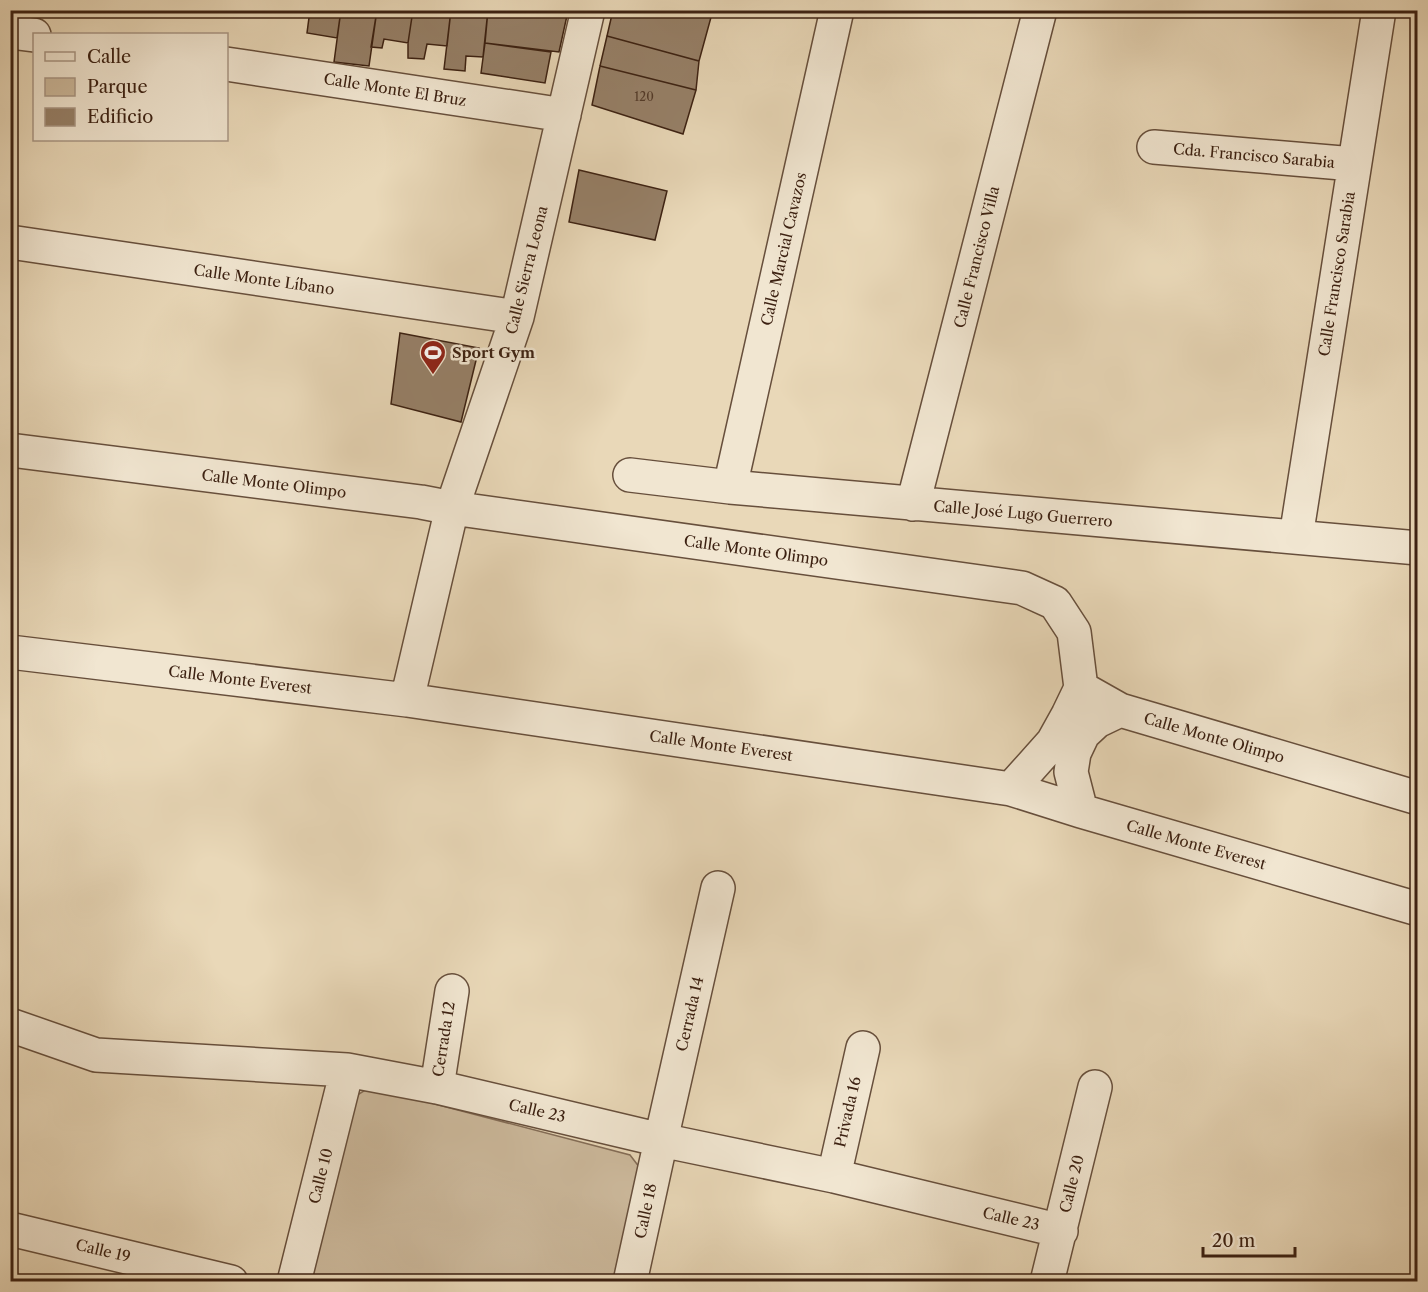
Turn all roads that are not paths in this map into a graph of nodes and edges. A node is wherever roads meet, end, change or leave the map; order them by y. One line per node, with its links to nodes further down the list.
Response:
1 (588, 10): 8 (street, Calle Sierra Leona)
2 (837, 10): 15 (street, Calle Marcial Cavazos)
3 (1040, 10): 16 (street, Calle Francisco Villa)
4 (1379, 10): 10 (street, Calle Francisco Sarabia)
5 (10, 32): 6 (street)
6 (33, 35)
7 (228, 64): 8 (street, Calle Monte El Bruz)
8 (564, 115): 12 (street, Calle Sierra Leona)
9 (1154, 147): 10 (street, Cda. Francisco Sarabia)
10 (1354, 164): 18 (street, Calle Francisco Sarabia)
11 (10, 242): 12 (street, Calle Monte Líbano)
12 (518, 317): 17 (street, Calle Sierra Leona)
13 (10, 450): 17 (street, Calle Monte Olimpo)
14 (630, 475): 15 (street, Calle José Lugo Guerrero)
15 (730, 487): 16 (street, Calle José Lugo Guerrero)
16 (914, 504): 18 (street, Calle José Lugo Guerrero)
17 (452, 508): 21 (street, Calle Monte Olimpo); 22 (street, Calle Sierra Leona)
18 (1296, 537): 19 (street, Calle José Lugo Guerrero)
19 (1418, 548)
20 (10, 652): 22 (street, Calle Monte Everest)
21 (1081, 688): 23 (street, Calle Monte Olimpo); 24 (street)
22 (407, 700): 24 (street, Calle Monte Everest)
23 (1119, 710): 25 (street, Calle Monte Olimpo); 26 (street)
24 (1011, 789): 26 (street, Calle Monte Everest)
25 (1418, 798)
26 (1081, 811): 28 (street, Calle Monte Everest)
27 (718, 888): 35 (street, Cerrada 14)
28 (1418, 909)
29 (452, 991): 33 (street, Cerrada 12)
30 (10, 1025): 32 (street, Calle 23)
31 (863, 1048): 36 (street, Privada 16)
32 (347, 1070): 33 (street, Calle 23); 40 (street, Calle 10)
33 (437, 1087): 35 (street, Calle 23)
34 (1095, 1087): 38 (street, Calle 20)
35 (661, 1140): 36 (street, Calle 23); 41 (street, Calle 18)
36 (834, 1176): 38 (street, Calle 23)
37 (10, 1229): 39 (street, Calle 19)
38 (1060, 1231): 42 (street, Calle 20)
39 (231, 1281)
40 (294, 1281)
41 (630, 1281)
42 (1047, 1281)

